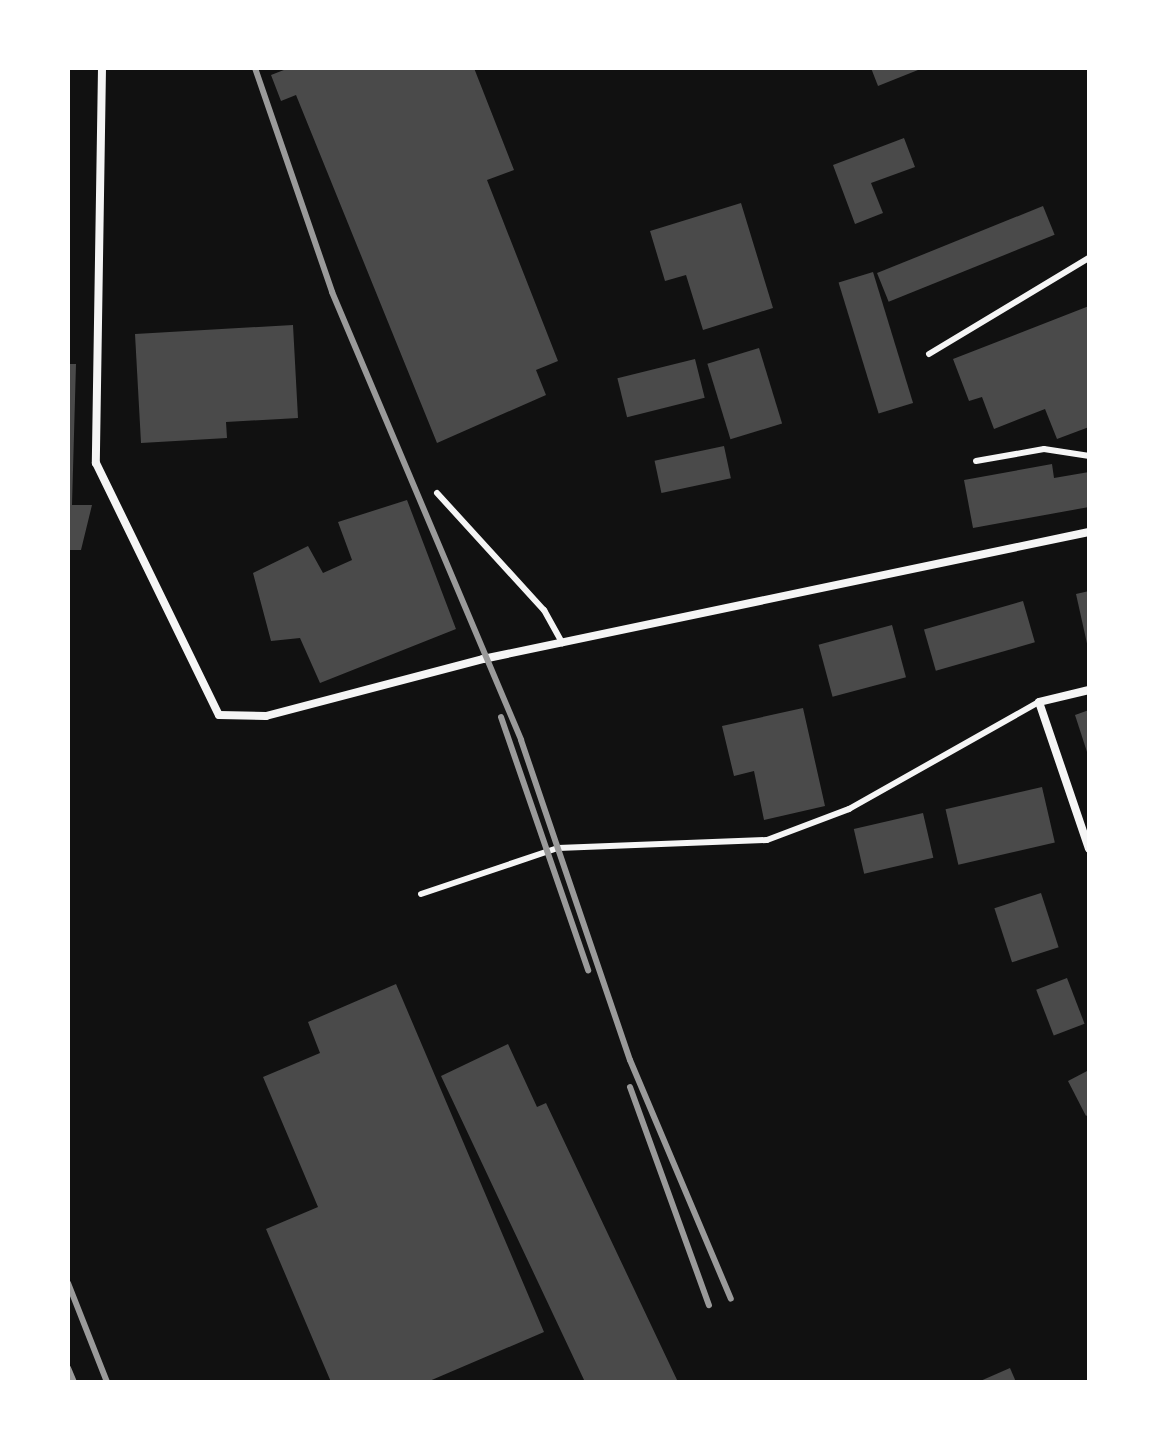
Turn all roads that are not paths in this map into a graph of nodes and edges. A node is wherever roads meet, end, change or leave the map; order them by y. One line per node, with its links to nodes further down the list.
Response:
1 (102, 68): 8 (street)
2 (1089, 258): 3 (lane)
3 (929, 354)
4 (1089, 456): 5 (lane)
5 (976, 461)
6 (437, 493): 8 (lane)
7 (1089, 532): 8 (street)
8 (562, 643)
9 (1089, 690): 10 (street)
10 (1039, 702): 11 (street); 12 (lane)
11 (1089, 849)
12 (421, 894)

